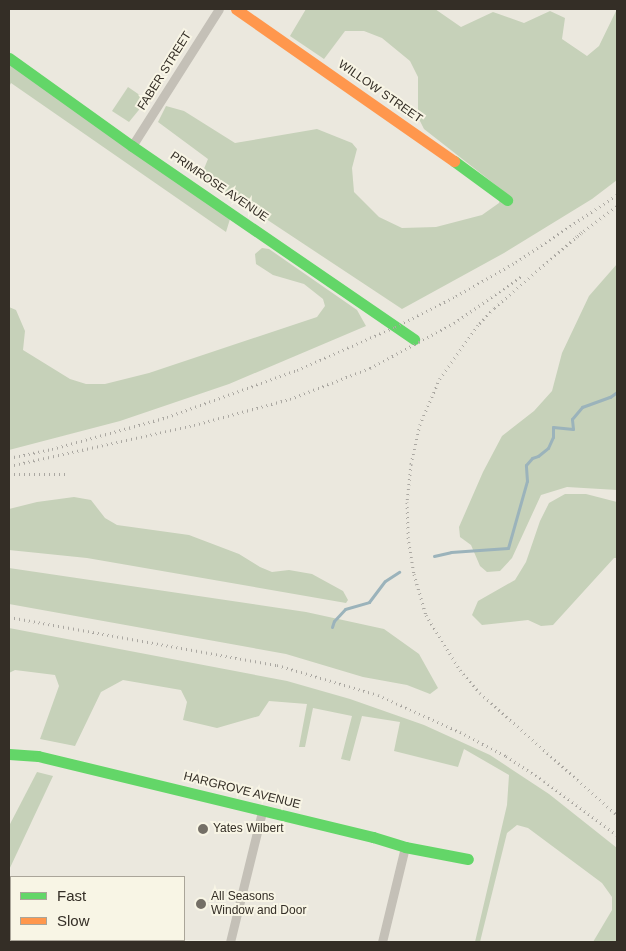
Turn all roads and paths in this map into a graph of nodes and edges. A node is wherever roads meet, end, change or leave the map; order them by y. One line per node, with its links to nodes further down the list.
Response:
1 (219, 9): 4 (street, FABER STREET)
2 (236, 9): 5 (street, WILLOW STREET)
3 (9, 58): 4 (street, PRIMROSE AVENUE)
4 (132, 146): 6 (street, PRIMROSE AVENUE)
5 (507, 200)
6 (414, 339)
7 (9, 754): 8 (street, HARGROVE AVENUE)
8 (262, 812): 9 (street, HARGROVE AVENUE); 11 (street)
9 (405, 847): 10 (street, HARGROVE AVENUE); 12 (street)
10 (468, 859)
11 (230, 942)
12 (382, 942)

